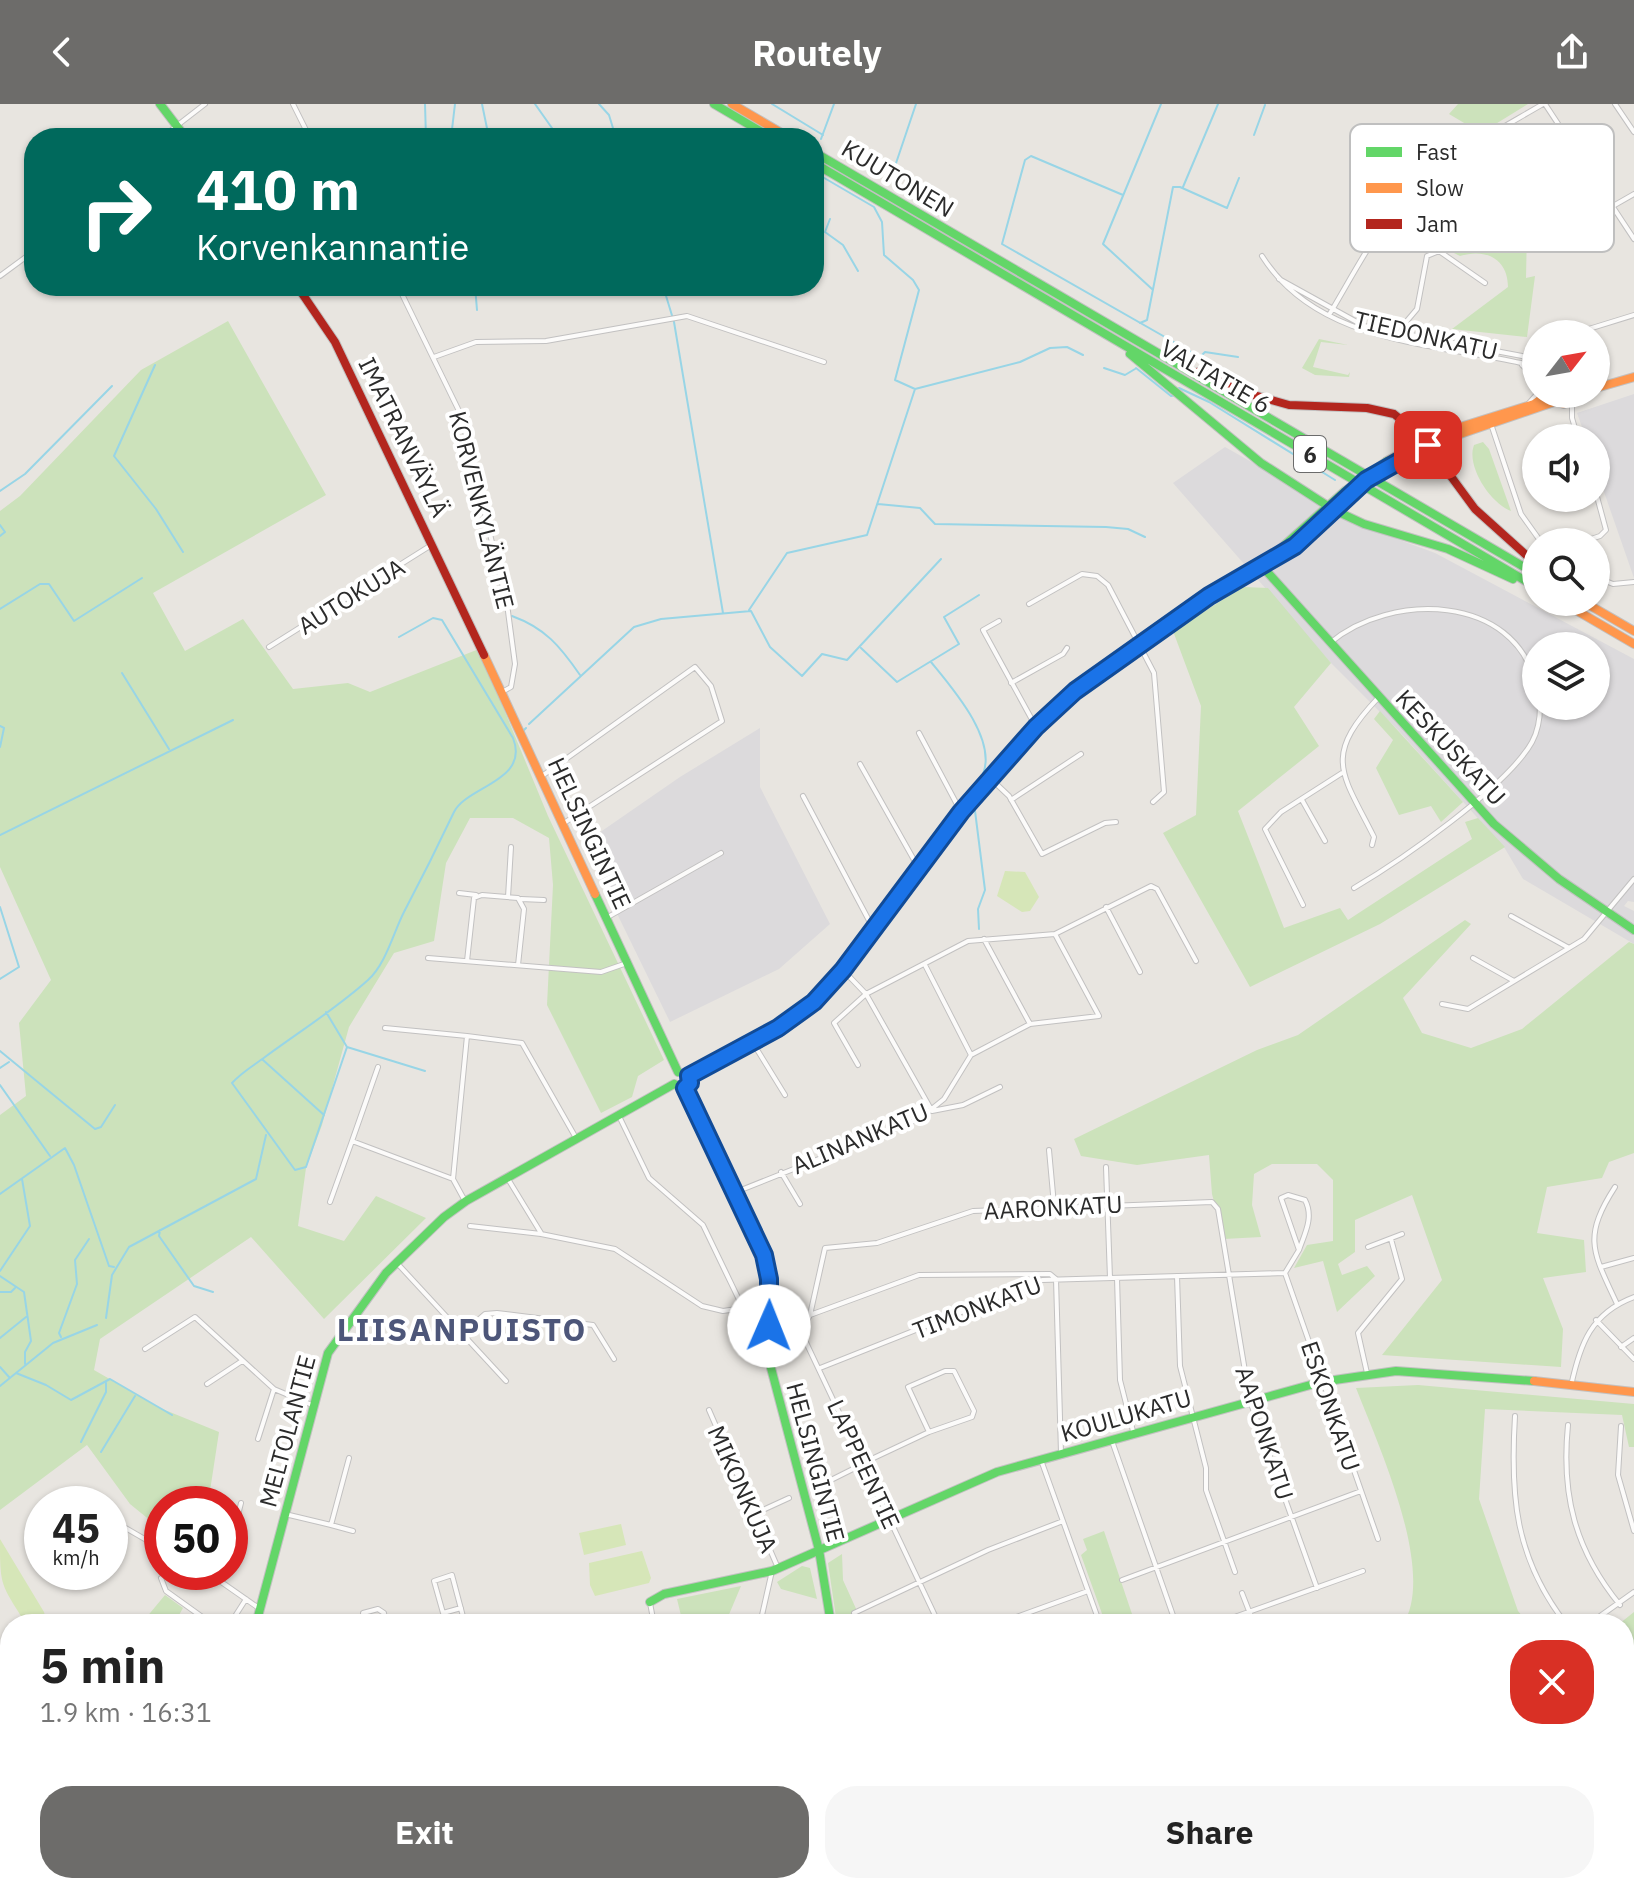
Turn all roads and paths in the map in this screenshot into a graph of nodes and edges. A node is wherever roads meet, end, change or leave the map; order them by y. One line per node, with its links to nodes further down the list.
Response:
1 (160, 104): 10 (main road)
2 (205, 104): 10 (street)
3 (293, 104): 12 (street)
4 (714, 104): 13 (main road)
5 (732, 104): 14 (main road)
6 (1544, 104): 8 (street); 9 (street)
7 (1615, 104): 15 (street)
8 (1511, 124)
9 (1558, 124)
10 (177, 126): 11 (street)
11 (174, 128)
12 (305, 128)
13 (755, 128)
14 (773, 128)
15 (1634, 132)
16 (824, 158): 22 (main road, KUUTONEN / 6)
17 (824, 168): 22 (main road, KUUTONEN / 6)
18 (1634, 194): 19 (street)
19 (1614, 205)
20 (1614, 208): 21 (street)
21 (1634, 239)
22 (960, 243): 34 (main road, VALTATIE 6 / 6); 37 (main road, VALTATIE 6 / 6)
23 (1365, 252): 32 (street)
24 (1435, 252): 36 (street)
25 (1441, 252): 29 (street)
26 (1262, 256): 32 (street, TIEDONKATU)
27 (24, 258): 28 (street)
28 (0, 276)
29 (1485, 283)
30 (304, 296): 58 (main road, IMATRANVÄYLÄ)
31 (403, 296): 39 (street, KORVENKYLÄNTIE)
32 (1330, 312): 36 (street, TIEDONKATU)
33 (1634, 315): 35 (street)
34 (1083, 321): 56 (main road); 62 (main road, VALTATIE 6 / 6)
35 (1610, 322)
36 (1403, 337): 38 (street, TIEDONKATU); 40 (street, TIEDONKATU)
37 (1144, 346): 55 (main road); 61 (main road, VALTATIE 6 / 6)
38 (1522, 356)
39 (434, 357): 41 (street); 79 (street, KORVENKYLÄNTIE)
40 (1513, 361): 42 (street, TIEDONKATU); 43 (street, TIEDONKATU)
41 (824, 362)
42 (1522, 365)
43 (1522, 368)
44 (1634, 377): 45 (main road)
45 (1610, 384)
46 (1522, 405): 51 (street)
47 (1522, 408): 51 (main road)
48 (1531, 408): 53 (main road)
49 (1562, 408): 52 (street)
50 (1573, 408): 52 (street)
51 (1517, 409): 55 (main road)
52 (1572, 418): 54 (street)
53 (1491, 424): 55 (main road); 57 (street)
54 (1574, 424)
55 (1426, 442): 56 (main road, bridge); 59 (main road)
56 (1331, 508): 60 (main road); 63 (main road)
57 (1531, 528)
58 (433, 544): 67 (main road, IMATRANVÄYLÄ); 75 (street, AUTOKUJA)
59 (1522, 551)
60 (1261, 565): 72 (main road); 73 (main road, KESKUSKATU)
61 (1522, 566)
62 (1522, 580)
63 (1522, 582)
64 (1634, 582): 65 (street)
65 (1610, 583)
66 (1029, 604): 72 (street)
67 (464, 612): 79 (main road, HELSINGINTIE)
68 (1586, 616): 74 (main road)
69 (1608, 616): 71 (main road)
70 (999, 621): 78 (street)
71 (1634, 631)
72 (1139, 642): 82 (main road); 92 (street)
73 (1330, 643): 77 (street); 80 (main road, KESKUSKATU)
74 (1634, 644)
75 (269, 647)
76 (1067, 648): 78 (street)
77 (1522, 655)
78 (1011, 683): 82 (street)
79 (502, 692): 87 (main road, HELSINGINTIE)
80 (1378, 698): 86 (street); 93 (main road, KESKUSKATU)
81 (1537, 720): 93 (street)
82 (1036, 727): 88 (main road)
83 (919, 733): 94 (street)
84 (1081, 754): 90 (street)
85 (860, 764): 101 (street)
86 (1342, 773): 91 (street); 98 (street)
87 (541, 776): 96 (main road, HELSINGINTIE); 96 (street)
88 (990, 778): 90 (street); 94 (main road)
89 (803, 796): 114 (street)
90 (1011, 800): 95 (street)
91 (1302, 800): 97 (street); 109 (street)
92 (1153, 802)
93 (1472, 802): 103 (street); 111 (main road, KESKUSKATU)
94 (961, 812): 101 (main road)
95 (1116, 822)
96 (564, 823): 113 (main road, HELSINGINTIE)
97 (1325, 841)
98 (1372, 845)
99 (511, 847): 106 (street)
100 (721, 853): 113 (street)
101 (918, 867): 114 (main road)
102 (1634, 879): 111 (street)
103 (1354, 888)
104 (459, 893): 105 (street)
105 (476, 895): 106 (street); 121 (street)
106 (508, 897): 107 (street)
107 (521, 899): 108 (street); 124 (street)
108 (544, 900)
109 (1303, 905)
110 (1106, 907): 116 (street); 122 (street); 127 (street)
111 (1607, 915): 115 (main road, KESKUSKATU); 118 (street)
112 (1511, 916): 118 (street)
113 (608, 917): 123 (main road, HELSINGINTIE)
114 (873, 928): 126 (main road)
115 (1634, 930)
116 (1055, 934): 117 (street); 131 (street)
117 (984, 939): 125 (street); 131 (street)
118 (1569, 948): 128 (street)
119 (428, 958): 121 (street)
120 (1473, 958): 128 (street)
121 (467, 961): 124 (street)
122 (1196, 961)
123 (629, 962): 124 (street); 138 (main road, HELSINGINTIE)
124 (518, 965)
125 (925, 965): 129 (street); 135 (street)
126 (843, 970): 129 (street); 134 (main road)
127 (1140, 972)
128 (1514, 981): 130 (street)
129 (866, 994): 136 (street); 144 (street)
130 (1442, 1004)
131 (1030, 1024): 135 (street)
132 (385, 1028): 133 (street)
133 (467, 1036): 146 (street); 152 (street)
134 (753, 1043): 139 (main road); 143 (street)
135 (971, 1055): 144 (street, ALINANKATU)
136 (858, 1065)
137 (378, 1067): 147 (street)
138 (678, 1072): 139 (main road); 140 (main road)
139 (689, 1076): 142 (main road)
140 (674, 1084): 142 (main road); 145 (main road, MELTOLANTIE)
141 (1000, 1087): 144 (street)
142 (685, 1088): 154 (main road, HELSINGINTIE)
143 (785, 1095)
144 (932, 1111): 150 (street, ALINANKATU)
145 (618, 1114): 146 (main road, MELTOLANTIE); 161 (street)
146 (576, 1138): 151 (main road, MELTOLANTIE)
147 (352, 1141): 152 (street); 156 (street)
148 (1049, 1150): 158 (street)
149 (1106, 1167): 159 (street)
150 (781, 1172): 154 (street, ALINANKATU); 157 (street)
151 (506, 1177): 155 (main road, MELTOLANTIE); 161 (street)
152 (453, 1179): 155 (street)
153 (1615, 1187): 168 (street)
154 (736, 1192): 179 (main road, HELSINGINTIE)
155 (466, 1201): 167 (main road, MELTOLANTIE)
156 (330, 1202)
157 (800, 1204)
158 (1054, 1205): 159 (street, AARONKATU); 177 (street, AARONKATU)
159 (1108, 1205): 170 (street, AARONKATU); 172 (street)
160 (470, 1226): 161 (street)
161 (541, 1234)
162 (1402, 1234): 163 (street)
163 (1391, 1239): 164 (street); 189 (street)
164 (1368, 1247)
165 (1299, 1250): 165 (street); 169 (street)
166 (1634, 1258): 168 (street)
167 (396, 1262): 180 (street); 197 (main road, MELTOLANTIE)
168 (1601, 1267): 176 (street)
169 (1285, 1273): 170 (street, TIMONKATU); 191 (street, ESKONKATU)
170 (1227, 1274): 171 (street, TIMONKATU); 196 (street, AAPONKATU)
171 (1177, 1276): 173 (street, TIMONKATU); 200 (street)
172 (1110, 1278): 173 (street, TIMONKATU); 174 (street, TIMONKATU)
173 (1117, 1278): 204 (street)
174 (1056, 1279): 177 (street); 188 (street, TIMONKATU); 207 (street)
175 (1634, 1297): 176 (street)
176 (1617, 1304): 178 (street)
177 (810, 1315): 181 (street)
178 (1596, 1320): 183 (street); 193 (street)
179 (769, 1326): 181 (street); 224 (main road, HELSINGINTIE)
180 (463, 1333): 185 (street); 190 (street)
181 (800, 1333): 188 (street, LAPPEENTIE)
182 (1634, 1338): 183 (street)
183 (1621, 1347): 186 (street)
184 (145, 1349): 187 (street)
185 (614, 1359)
186 (1634, 1359)
187 (242, 1361): 192 (street); 194 (street)
188 (820, 1368): 210 (street, LAPPEENTIE)
189 (1367, 1373): 191 (main road, KOULUKATU); 193 (main road, KOULUKATU)
190 (506, 1381)
191 (1321, 1382): 196 (main road, KOULUKATU); 212 (street, ESKONKATU)
192 (207, 1384)
193 (1571, 1386): 195 (main road, KOULUKATU)
194 (274, 1389): 197 (street); 205 (street)
195 (1634, 1392)
196 (1250, 1401): 200 (main road, KOULUKATU); 217 (street, AAPONKATU)
197 (312, 1405): 214 (main road, MELTOLANTIE)
198 (709, 1410): 215 (street, MIKONKUJA)
199 (1515, 1416): 258 (street)
200 (1192, 1418): 204 (main road, KOULUKATU); 223 (street)
201 (1568, 1425): 239 (street)
202 (1621, 1426): 221 (street)
203 (929, 1432): 203 (street); 210 (street)
204 (1134, 1435): 206 (main road, KOULUKATU)
205 (258, 1439)
206 (1112, 1441): 207 (main road, KOULUKATU); 225 (street)
207 (1061, 1454): 209 (main road, KOULUKATU)
208 (349, 1458): 219 (street)
209 (1041, 1460): 216 (main road, KOULUKATU); 218 (street)
210 (863, 1464): 211 (street); 216 (street, LAPPEENTIE)
211 (829, 1481)
212 (1361, 1491): 217 (street); 222 (street, ESKONKATU)
213 (789, 1498): 215 (street)
214 (285, 1514): 219 (street); 241 (main road, MELTOLANTIE)
215 (754, 1514): 226 (street, MIKONKUJA)
216 (889, 1518): 224 (main road, KOULUKATU); 230 (street, LAPPEENTIE)
217 (1292, 1518): 223 (street); 231 (street, AAPONKATU)
218 (1063, 1521): 230 (street); 234 (street)
219 (331, 1525): 220 (street)
220 (353, 1531)
221 (1634, 1531)
222 (1378, 1539)
223 (1224, 1543): 225 (street); 228 (street)
224 (819, 1550): 226 (main road, KOULUKATU); 252 (main road, HELSINGINTIE)
225 (1156, 1567): 229 (street); 256 (street)
226 (775, 1570): 238 (main road, KOULUKATU); 251 (street)
227 (1363, 1571): 231 (street)
228 (1235, 1572)
229 (1122, 1580)
230 (919, 1582): 243 (street); 253 (street, LAPPEENTIE)
231 (1317, 1588): 242 (street)
232 (166, 1590): 244 (street)
233 (233, 1590): 237 (street)
234 (1088, 1591): 254 (street); 255 (street)
235 (1634, 1592): 239 (street)
236 (1242, 1593): 242 (street)
237 (246, 1599): 241 (street); 245 (street)
238 (650, 1602): 250 (street)
239 (1620, 1605): 259 (street)
240 (461, 1608): 240 (street); 249 (street)
241 (260, 1609): 246 (main road, MELTOLANTIE)
242 (1249, 1612): 257 (street)
243 (854, 1613)
244 (198, 1614)
245 (236, 1614)
246 (259, 1614)
247 (363, 1614): 248 (street)
248 (384, 1614)
249 (462, 1614)
250 (652, 1614)
251 (763, 1614)
252 (829, 1614)
253 (934, 1614)
254 (1025, 1614)
255 (1096, 1614)
256 (1172, 1614)
257 (1243, 1614)
258 (1560, 1614)
259 (1605, 1614)

